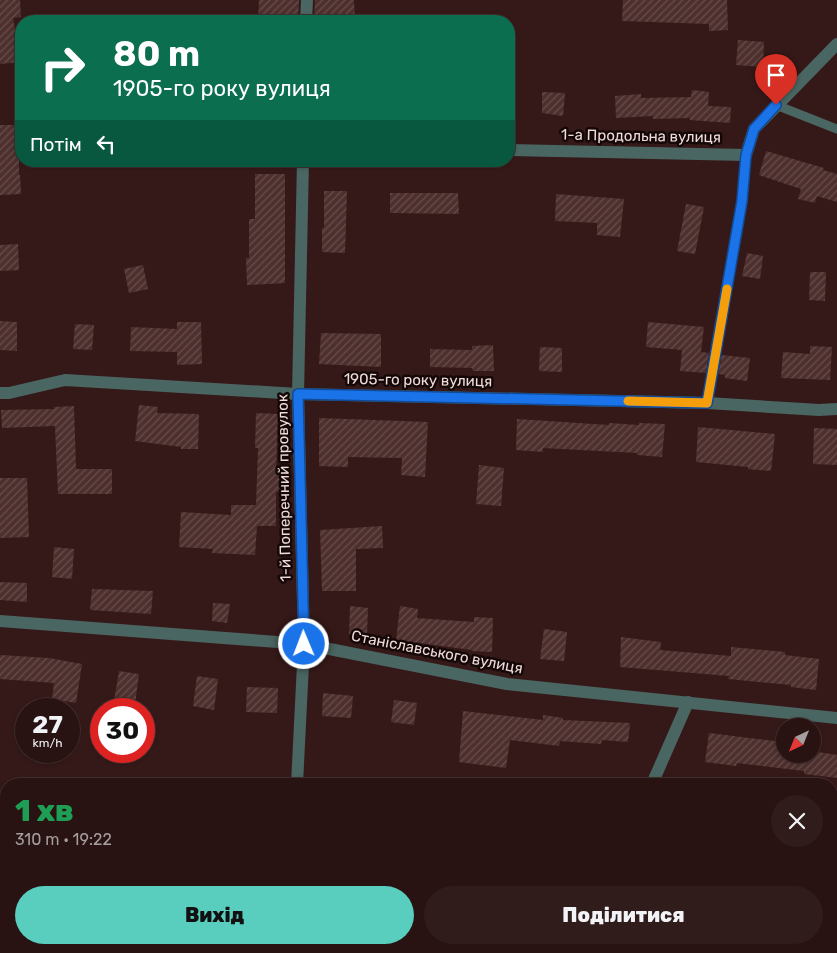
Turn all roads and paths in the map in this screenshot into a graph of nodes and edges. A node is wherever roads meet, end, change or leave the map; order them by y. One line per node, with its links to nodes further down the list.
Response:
1 (307, 0): 2 (street)
2 (306, 15)
3 (837, 44): 4 (street)
4 (776, 105): 5 (lane); 7 (street)
5 (837, 130)
6 (515, 150): 7 (street, 1-а Продольна вулиця)
7 (746, 155): 11 (lane)
8 (303, 167): 10 (street, 1-й Поперечний провулок)
9 (0, 393): 10 (street, 1905-го року вулиця)
10 (298, 394): 11 (street, 1905-го року вулиця); 14 (street, 1-й Поперечний провулок)
11 (707, 403): 12 (street, 1905-го року вулиця)
12 (837, 409)
13 (0, 620): 14 (street, Станіславського вулиця)
14 (304, 644): 15 (street, Станіславського вулиця); 17 (street, 1-й Поперечний провулок)
15 (688, 702): 16 (street, Станіславського вулиця); 18 (street)
16 (837, 718)
17 (297, 778)
18 (655, 778)

